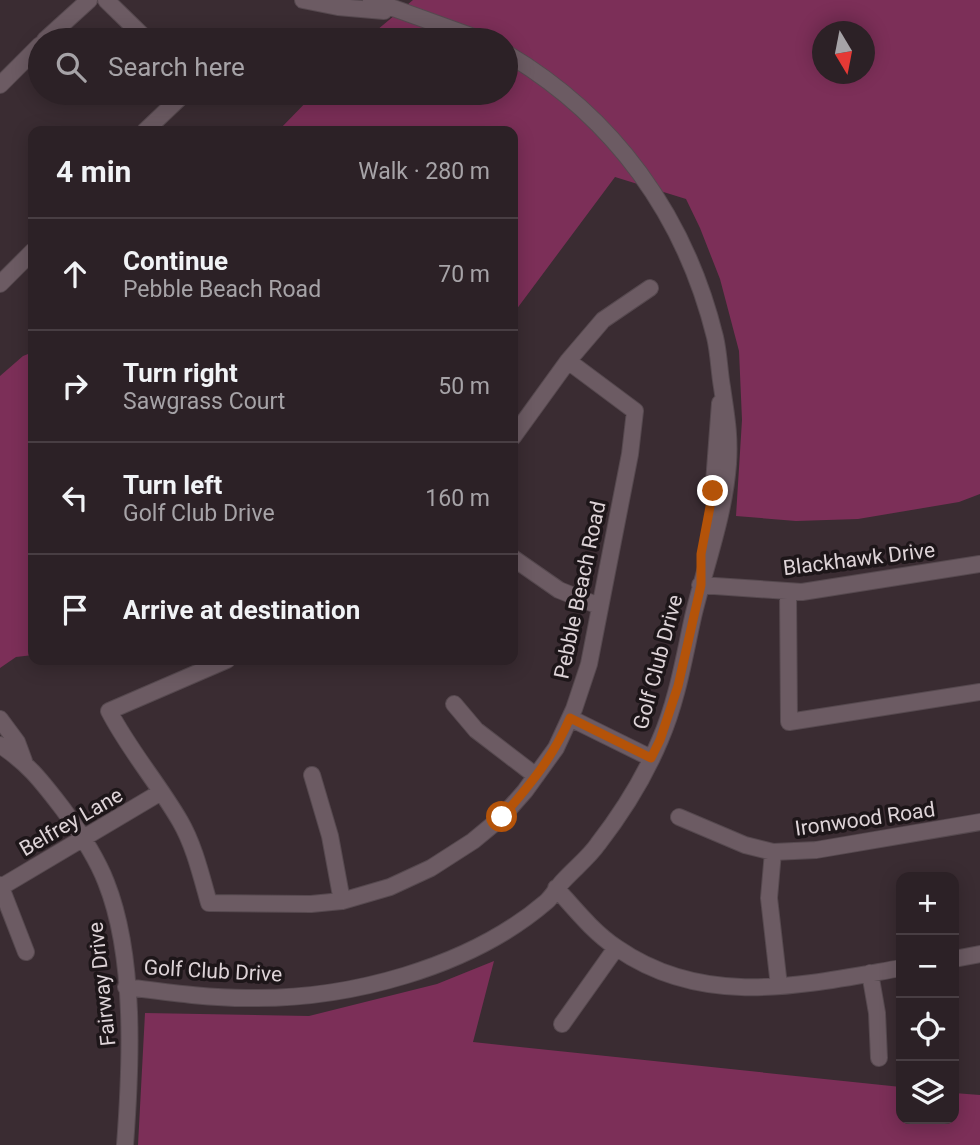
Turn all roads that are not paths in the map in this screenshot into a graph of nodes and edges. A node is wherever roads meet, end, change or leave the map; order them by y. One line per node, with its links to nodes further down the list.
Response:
1 (89, 0): 6 (street)
2 (106, 0): 7 (street)
3 (303, 0): 5 (street)
4 (371, 0): 5 (street)
5 (413, 7): 8 (street)
6 (58, 28)
7 (135, 28)
8 (457, 28)
9 (28, 57): 11 (street)
10 (518, 61): 21 (street, Golf Club Drive)
11 (0, 85)
12 (172, 105): 13 (street)
13 (150, 126)
14 (28, 256): 15 (street)
15 (0, 284)
16 (650, 288): 17 (street)
17 (568, 360): 18 (street); 23 (street, Pebble Beach Road)
18 (518, 430)
19 (518, 561): 23 (street)
20 (980, 564): 22 (street, Blackhawk Drive)
21 (701, 585): 22 (street, Blackhawk Drive); 30 (street, Golf Club Drive)
22 (788, 592): 25 (street)
23 (599, 606): 27 (street, Pebble Beach Road)
24 (215, 665): 34 (street)
25 (980, 692)
26 (454, 704): 33 (street)
27 (570, 718): 30 (street); 33 (street, Pebble Beach Road)
28 (1, 722): 31 (street, Fairway Drive)
29 (0, 745): 31 (street, Fairway Drive)
30 (651, 758): 40 (street, Golf Club Drive)
31 (24, 761): 37 (street, Fairway Drive)
32 (312, 775): 41 (street)
33 (536, 776): 41 (street, Pebble Beach Road)
34 (162, 792): 37 (street, Belfrey Lane); 41 (street, Pebble Beach Road)
35 (679, 817): 38 (street, Ironwood Road)
36 (980, 822): 38 (street, Ironwood Road)
37 (83, 839): 39 (street, Belfrey Lane); 49 (street, Fairway Drive)
38 (773, 852): 48 (street)
39 (1, 886): 43 (street)
40 (556, 888): 42 (street); 49 (street, Golf Club Drive)
41 (342, 901)
42 (616, 948): 48 (street); 50 (street)
43 (26, 952)
44 (980, 954): 45 (street)
45 (959, 958)
46 (896, 969): 47 (street)
47 (870, 973): 48 (street); 51 (street)
48 (779, 986)
49 (126, 987): 52 (street, Fairway Drive)
50 (562, 1024)
51 (879, 1058)
52 (125, 1145)

